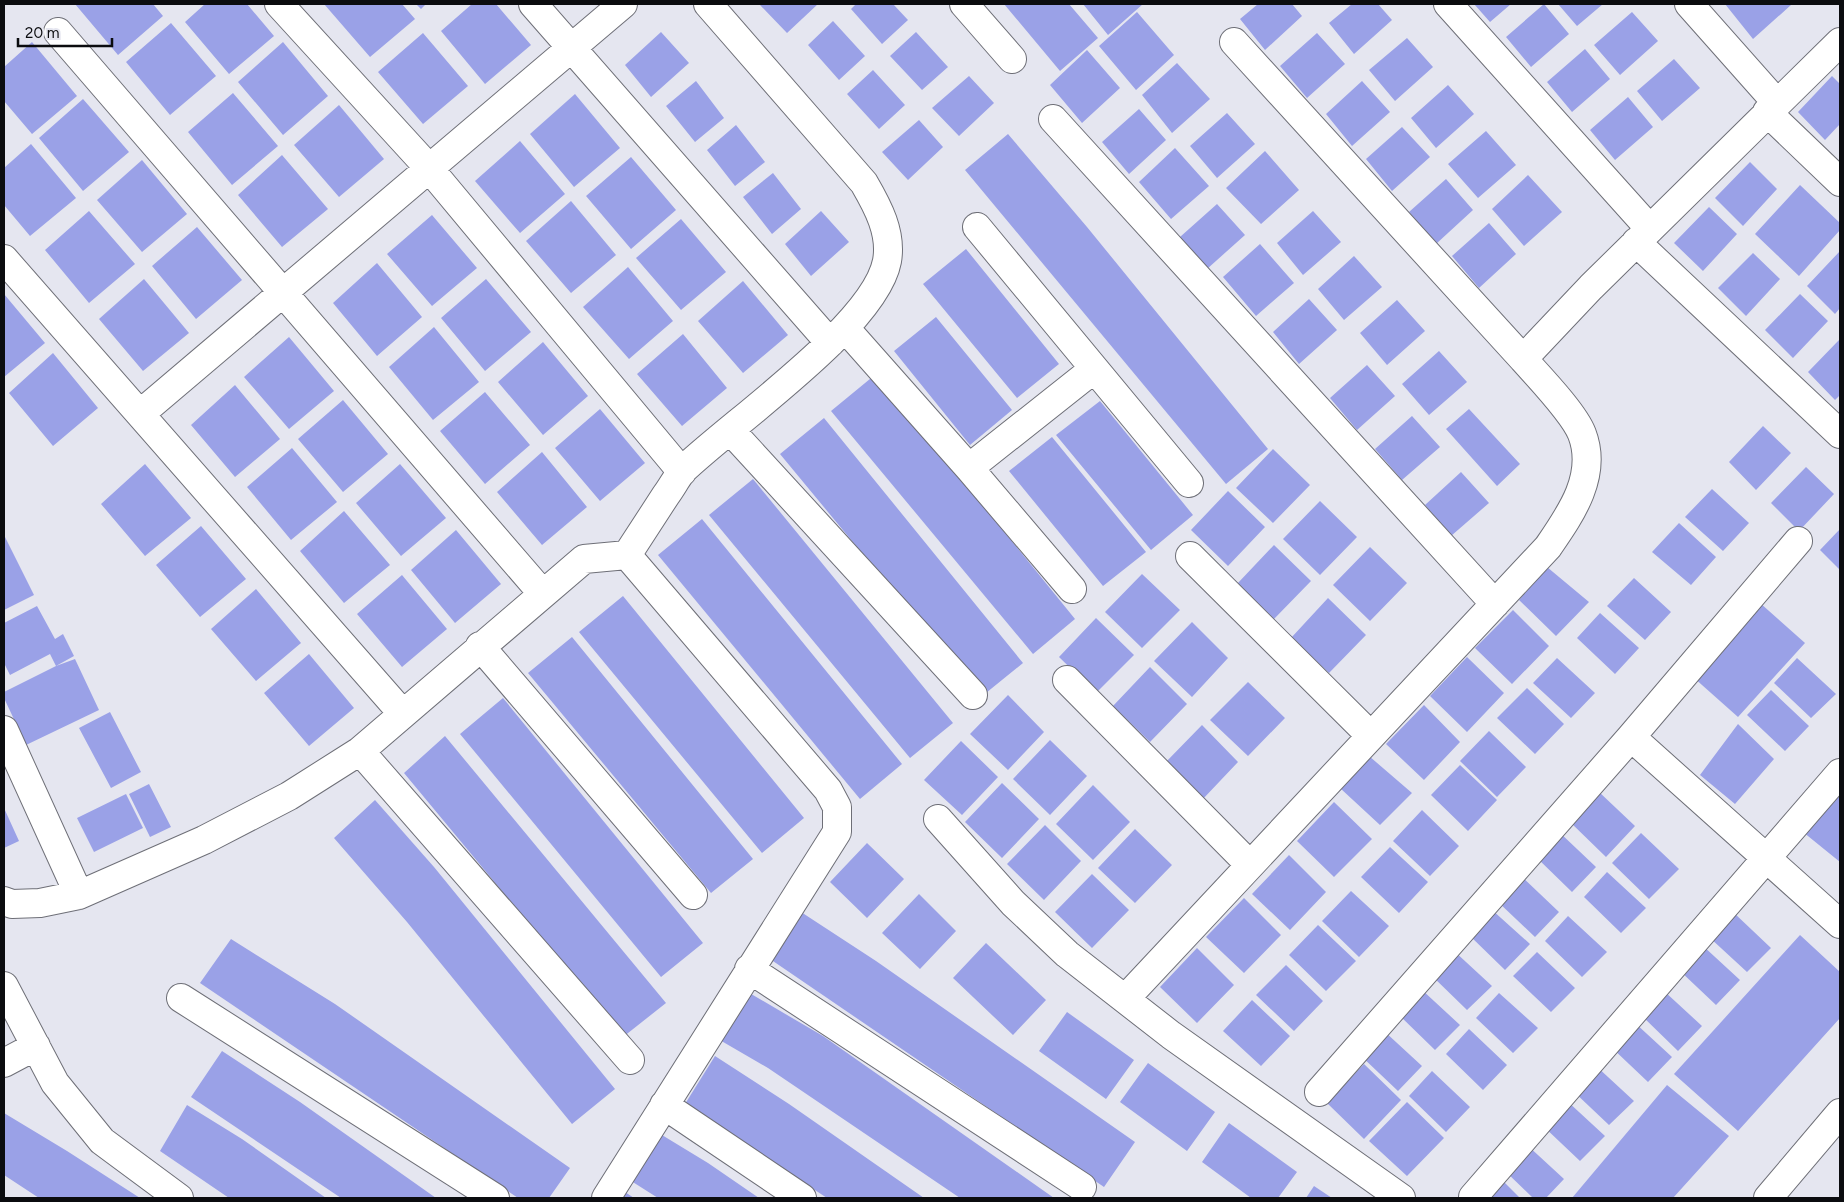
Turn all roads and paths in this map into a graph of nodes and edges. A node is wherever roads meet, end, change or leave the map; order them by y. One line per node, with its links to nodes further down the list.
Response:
1 (279, 4): 15 (street)
2 (533, 4): 11 (street)
3 (623, 4): 11 (street)
4 (708, 4): 21 (street)
5 (964, 4): 12 (street)
6 (1448, 4): 18 (street)
7 (1689, 4): 13 (street)
8 (58, 32): 20 (street)
9 (1234, 42): 22 (street)
10 (1840, 42): 13 (street)
11 (572, 47): 15 (street); 21 (street)
12 (1012, 60)
13 (1772, 107): 16 (street); 18 (street)
14 (1053, 119): 35 (street)
15 (428, 167): 20 (street); 28 (street)
16 (1840, 182)
17 (977, 227): 23 (street)
18 (1643, 236): 22 (street); 26 (street)
19 (4, 258): 24 (street)
20 (282, 293): 24 (street); 34 (street)
21 (837, 335): 25 (street); 27 (street)
22 (1523, 359): 35 (street)
23 (1094, 369): 27 (street); 29 (street)
24 (140, 414): 39 (street)
25 (730, 430): 28 (street); 38 (street)
26 (1840, 434)
27 (969, 468): 33 (street)
28 (682, 472): 31 (street)
29 (1189, 484)
30 (1798, 541): 42 (street)
31 (627, 555): 34 (street); 52 (street)
32 (1190, 556): 41 (street)
33 (1072, 589)
34 (542, 594): 36 (street)
35 (1495, 604): 41 (street)
36 (480, 646): 39 (street); 48 (street)
37 (1067, 680): 47 (street)
38 (973, 695)
39 (403, 714): 43 (street)
40 (4, 730): 49 (street)
41 (1371, 736): 47 (street)
42 (1631, 737): 46 (street); 59 (street)
43 (360, 751): 49 (street); 57 (street)
44 (1840, 773): 46 (street)
45 (938, 819): 55 (street)
46 (1768, 857): 51 (street); 63 (street)
47 (1250, 865): 55 (street)
48 (693, 894)
49 (79, 895): 50 (street)
50 (4, 901)
51 (1840, 924)
52 (749, 969): 60 (street); 62 (street)
53 (4, 986): 56 (street)
54 (181, 998): 65 (street)
55 (1125, 999): 68 (street)
56 (36, 1046): 58 (street); 64 (street)
57 (630, 1060)
58 (4, 1063)
59 (1319, 1092)
60 (664, 1104): 66 (street); 67 (street)
61 (1840, 1113): 69 (street)
62 (1082, 1187)
63 (1473, 1197)
64 (179, 1198)
65 (495, 1198)
66 (606, 1198)
67 (802, 1198)
68 (1400, 1198)
69 (1768, 1198)

